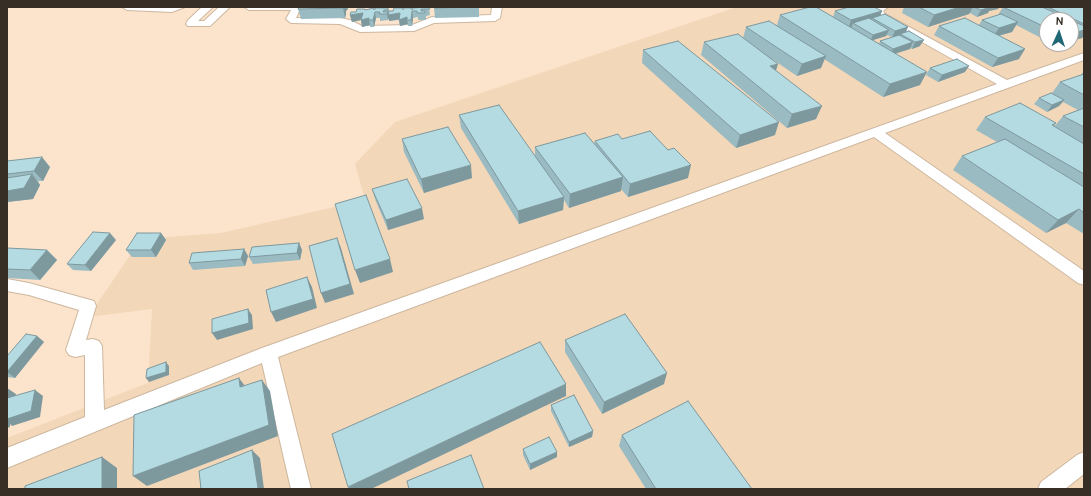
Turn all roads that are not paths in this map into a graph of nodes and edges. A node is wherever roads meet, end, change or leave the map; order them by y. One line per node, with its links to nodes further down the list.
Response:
1 (127, 7): 2 (street)
2 (180, 7)
3 (249, 7): 4 (street)
4 (497, 7)
5 (883, 7): 9 (street)
6 (206, 9): 7 (street); 7 (street)
7 (222, 9)
8 (1083, 57): 9 (street)
9 (1006, 84): 10 (street)
10 (874, 131): 11 (street); 13 (street)
11 (1084, 279)
12 (7, 285): 14 (street)
13 (268, 353): 14 (street); 17 (street)
14 (95, 422): 15 (street)
15 (7, 458)
16 (1084, 462): 18 (street)
17 (302, 489)
18 (1048, 489)

